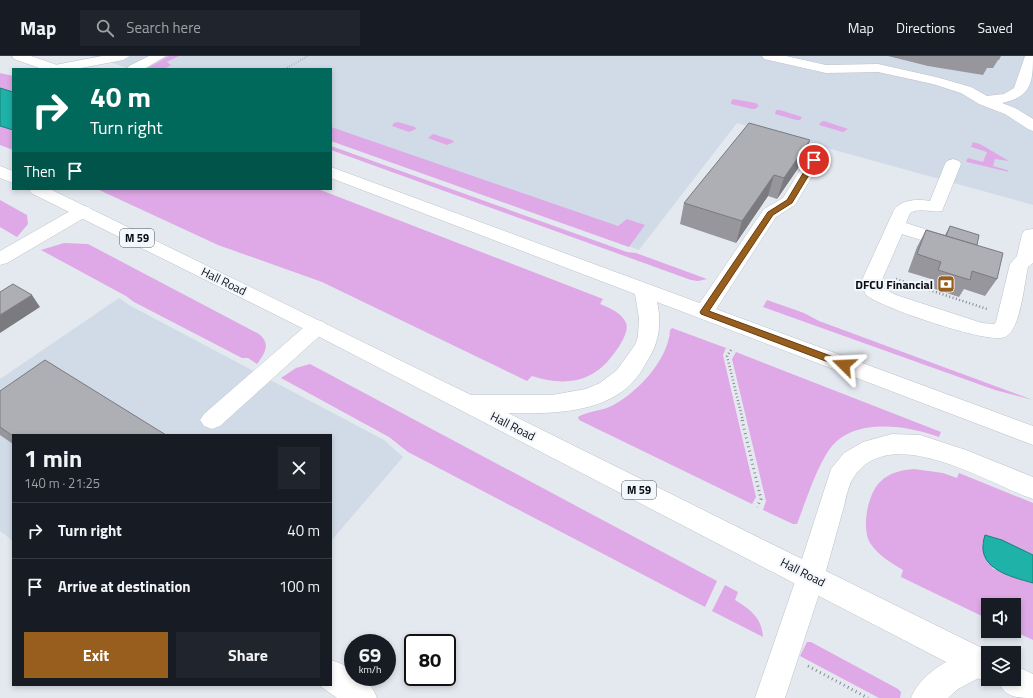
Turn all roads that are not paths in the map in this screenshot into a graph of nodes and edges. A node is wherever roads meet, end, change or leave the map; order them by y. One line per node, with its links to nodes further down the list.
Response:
1 (19, 56): 7 (main road)
2 (123, 56): 8 (main road)
3 (159, 56): 9 (main road)
4 (769, 56): 6 (main road)
5 (1032, 56): 10 (main road)
6 (814, 61): 10 (main road)
7 (52, 68)
8 (60, 68)
9 (136, 68)
10 (984, 101): 11 (main road); 12 (main road)
11 (1001, 122)
12 (1027, 134)
13 (814, 160): 25 (main road)
14 (953, 164): 20 (main road)
15 (0, 171): 17 (main road)
16 (332, 172): 24 (main road)
17 (12, 177)
18 (39, 190): 19 (main road, Hall Road / M 59)
19 (82, 211): 23 (main road); 26 (main road, Hall Road / M 59)
20 (896, 226): 21 (main road); 22 (main road)
21 (1032, 234)
22 (943, 241)
23 (0, 259)
24 (643, 289): 25 (main road); 27 (main road)
25 (704, 312): 29 (main road)
26 (317, 327): 27 (main road, Hall Road / M 59); 28 (main road)
27 (468, 403): 31 (main road, Hall Road / M 59)
28 (212, 420)
29 (1029, 431)
30 (1033, 488): 31 (main road)
31 (811, 576): 32 (main road, Hall Road / M 59); 38 (main road)
32 (981, 663)
33 (981, 665): 39 (main road)
34 (332, 676): 37 (main road)
35 (1021, 684): 36 (main road)
36 (1033, 690)
37 (362, 698)
38 (770, 698)
39 (926, 698)

